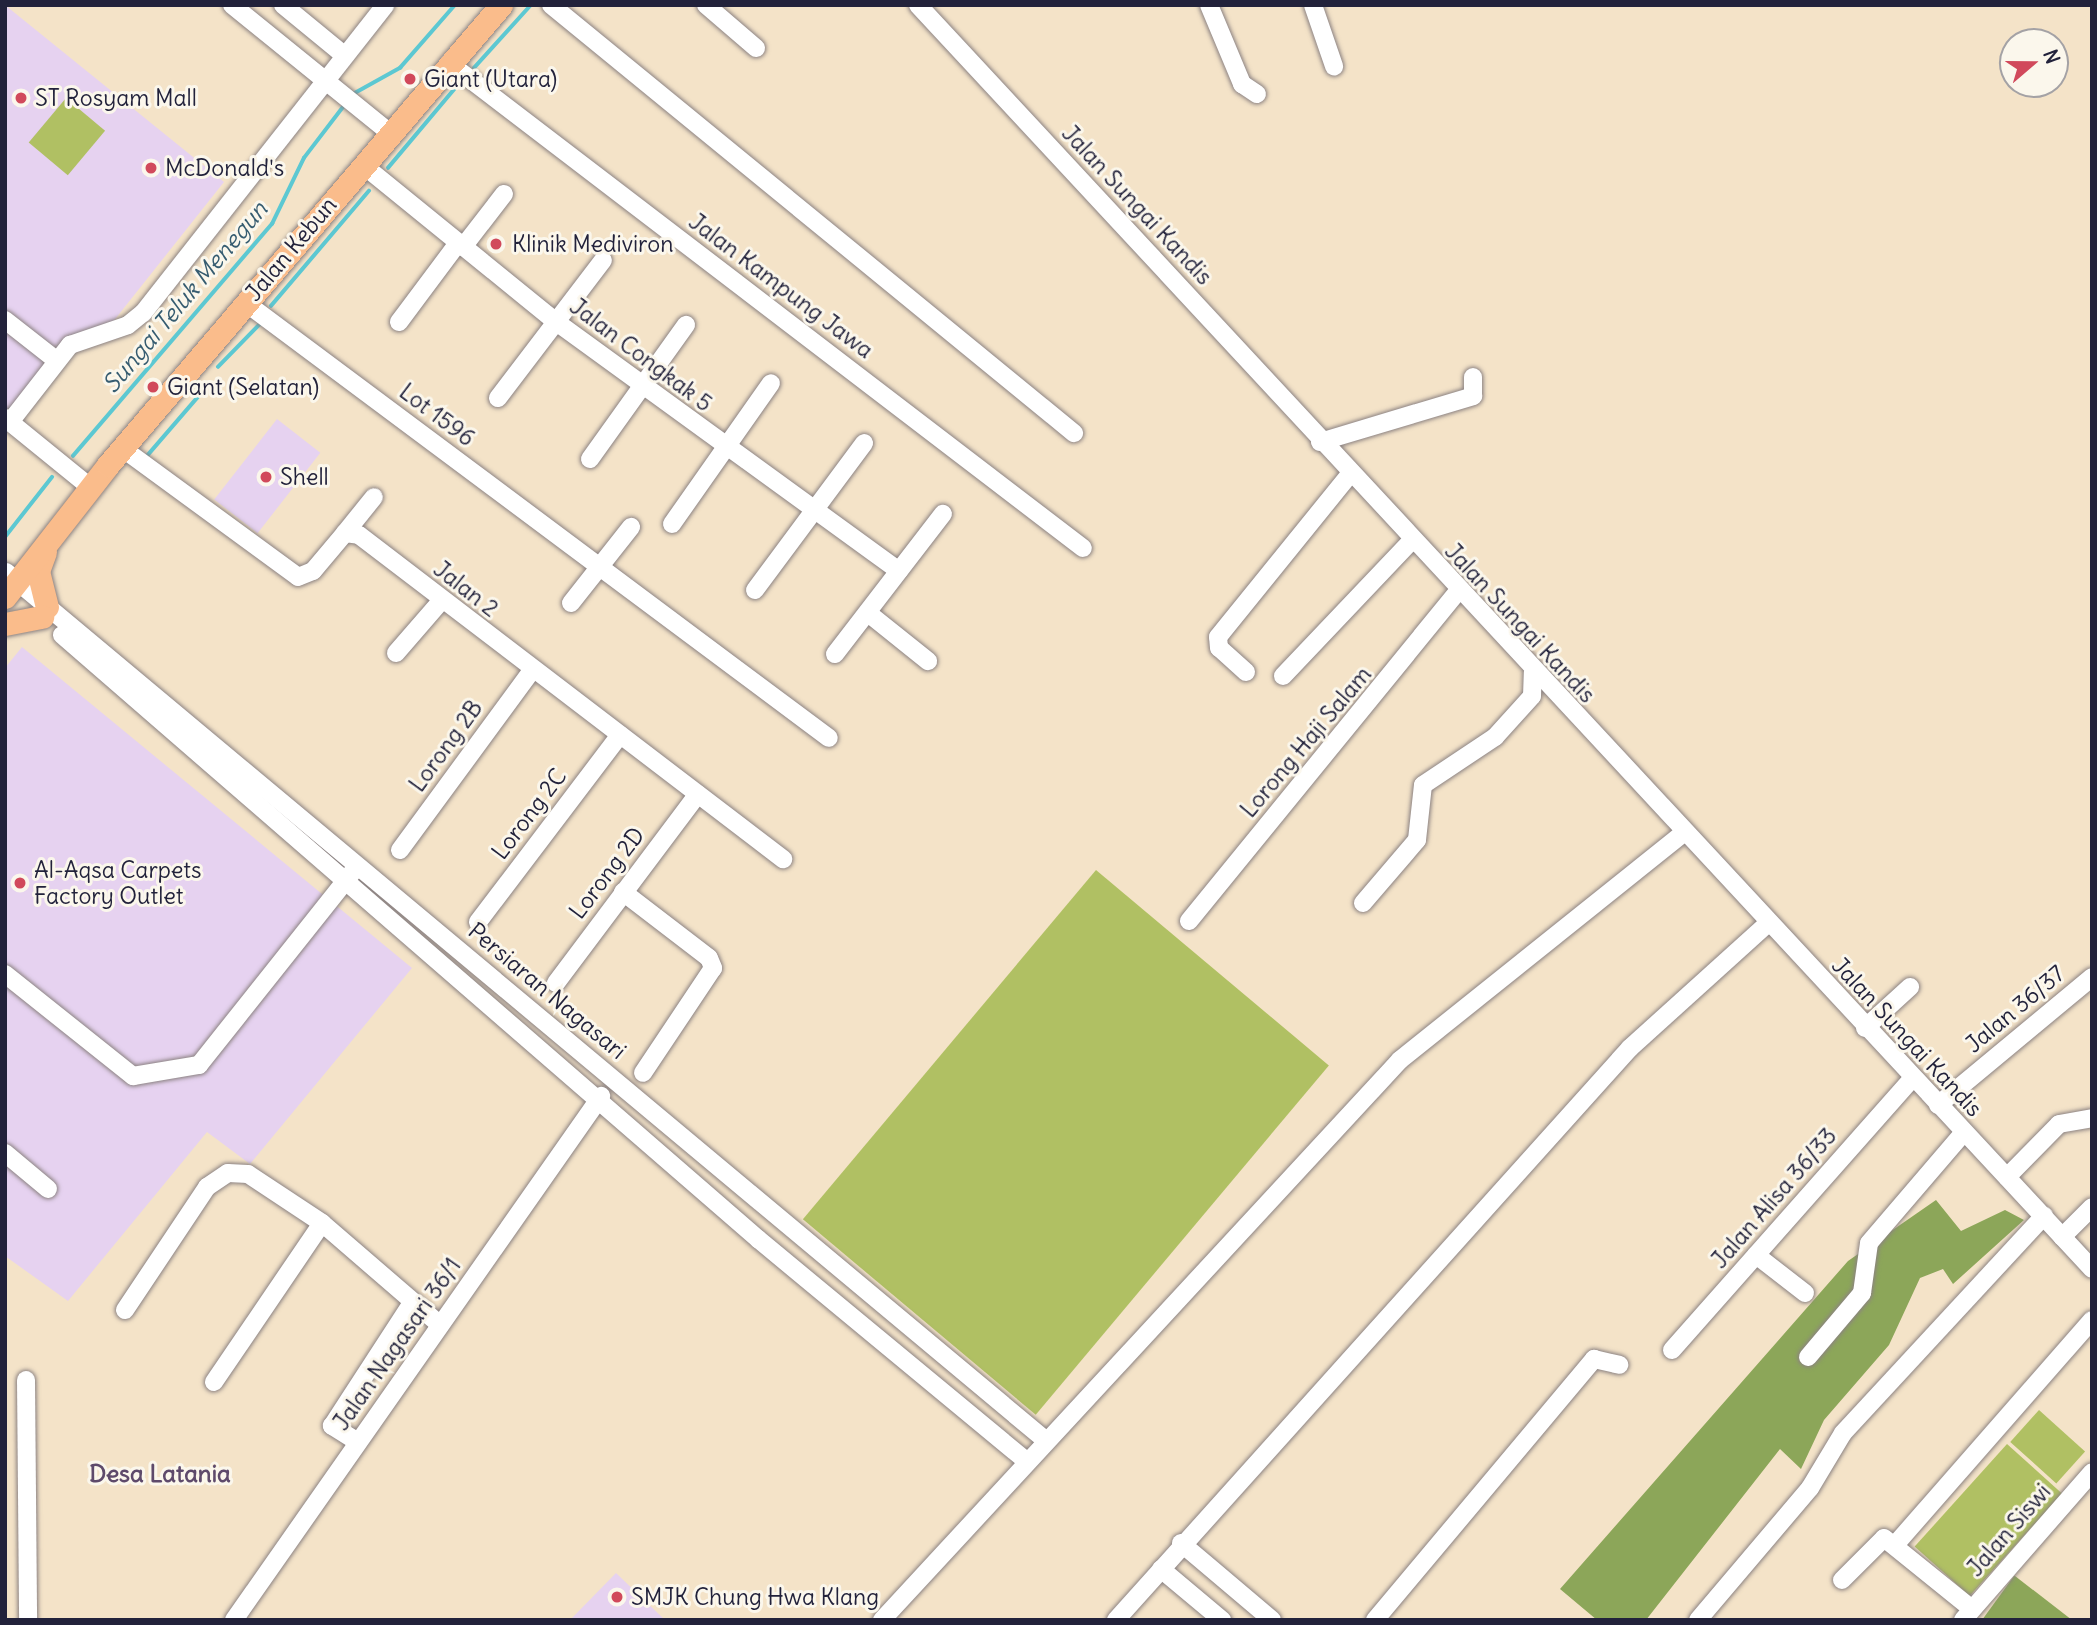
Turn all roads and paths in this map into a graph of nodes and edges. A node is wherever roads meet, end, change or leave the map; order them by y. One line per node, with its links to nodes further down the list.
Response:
1 (232, 5): 14 (street)
2 (284, 5): 11 (street)
3 (385, 5): 11 (street)
4 (501, 5): 12 (main road, Jalan Kebun)
5 (551, 5): 32 (street)
6 (706, 5): 10 (street)
7 (918, 5): 33 (street, Jalan Sungai Kandis)
8 (1209, 5): 15 (street)
9 (1313, 5): 13 (street)
10 (756, 48)
11 (345, 56): 14 (street)
12 (449, 63): 16 (main road, Jalan Kebun); 47 (street, Jalan Kampung Jawa)
13 (1334, 66)
14 (331, 86): 16 (street); 26 (street)
15 (1257, 94)
16 (390, 133): 17 (main road, Jalan Kebun)
17 (363, 165): 19 (street, Jalan Congkak 5); 21 (main road, Jalan Kebun)
18 (504, 194): 19 (street)
19 (461, 245): 23 (street, Jalan Congkak 5); 24 (street)
20 (603, 260): 23 (street)
21 (246, 303): 35 (main road, Jalan Kebun); 49 (street, Lot 1596)
22 (5, 320): 26 (street)
23 (555, 321): 29 (street, Jalan Congkak 5); 30 (street)
24 (399, 322)
25 (686, 325): 29 (street)
26 (56, 360): 31 (street)
27 (1473, 377): 33 (street)
28 (771, 383): 36 (street)
29 (640, 386): 36 (street, Jalan Congkak 5); 37 (street)
30 (498, 398)
31 (8, 420): 39 (street)
32 (1074, 433)
33 (1320, 442): 38 (street, Jalan Sungai Kandis)
34 (863, 443): 41 (street)
35 (122, 448): 39 (main road, Jalan Kebun); 45 (street)
36 (727, 449): 41 (street, Jalan Congkak 5); 43 (street)
37 (590, 459)
38 (1349, 475): 46 (street, Jalan Sungai Kandis); 63 (street)
39 (87, 491): 48 (main road, Jalan Kebun); 51 (main road, Jalan Kebun)
40 (374, 497): 45 (street)
41 (813, 512): 50 (street, Jalan Congkak 5); 52 (street)
42 (943, 514): 50 (street)
43 (672, 524)
44 (631, 527): 49 (street)
45 (345, 533): 54 (street, Jalan 2)
46 (1411, 541): 53 (street, Jalan Sungai Kandis); 65 (street)
47 (1083, 548)
48 (46, 549): 51 (main road, Jalan Kebun); 56 (main road)
49 (600, 567): 55 (street); 67 (street, Lot 1596)
50 (899, 571): 57 (street)
51 (8, 583): 56 (street, Persiaran Nagasari)
52 (755, 590)
53 (1458, 591): 64 (street, Jalan Sungai Kandis); 76 (street, Lorong Haji Salam)
54 (441, 601): 59 (street); 62 (street, Jalan 2)
55 (571, 603)
56 (44, 612): 58 (main road); 72 (street, Persiaran Nagasari); 73 (street, Persiaran Nagasari)
57 (868, 612): 60 (street); 61 (street)
58 (5, 624)
59 (396, 653)
60 (835, 654)
61 (928, 661)
62 (532, 670): 66 (street, Jalan 2); 70 (street, Lorong 2B)
63 (1246, 672)
64 (1533, 672): 69 (street, Jalan Sungai Kandis); 75 (street)
65 (1283, 676)
66 (620, 735): 68 (street, Jalan 2); 77 (street, Lorong 2C)
67 (829, 738)
68 (698, 794): 71 (street, Jalan 2); 74 (street, Lorong 2D)
69 (1683, 832): 78 (street, Jalan Sungai Kandis); 111 (street)
70 (400, 850)
71 (783, 859)
72 (359, 864): 73 (street); 109 (street, Persiaran Nagasari)
73 (348, 879): 79 (street); 86 (street, Persiaran Nagasari)
74 (623, 892): 81 (street, Lorong 2D); 84 (street)
75 (1363, 902)
76 (1189, 921)
77 (478, 922)
78 (1768, 924): 83 (street, Jalan Sungai Kandis); 115 (street)
79 (5, 974)
80 (2092, 977): 87 (street, Jalan 36/37)
81 (556, 983)
82 (1910, 987): 83 (street)
83 (1865, 1028): 85 (street, Jalan Sungai Kandis)
84 (643, 1073)
85 (1912, 1079): 87 (street, Jalan Sungai Kandis); 97 (street, Jalan Alisa 36/33)
86 (601, 1097): 103 (street, Jalan Nagasari 36/1); 110 (street, Persiaran Nagasari)
87 (1938, 1105): 89 (street, Jalan Sungai Kandis)
88 (2092, 1118): 91 (street)
89 (1964, 1132): 91 (street, Jalan Sungai Kandis); 105 (street)
90 (5, 1153): 92 (street)
91 (2007, 1177): 94 (street, Jalan Sungai Kandis)
92 (48, 1189)
93 (2092, 1208): 96 (street)
94 (2044, 1216): 96 (street, Jalan Sungai Kandis); 129 (street)
95 (322, 1223): 100 (street); 101 (street); 108 (street)
96 (2062, 1237): 98 (street, Jalan Sungai Kandis)
97 (1756, 1255): 99 (street); 104 (street, Jalan Alisa 36/33)
98 (2092, 1269)
99 (1805, 1293)
100 (412, 1303): 103 (street); 112 (street)
101 (125, 1310)
102 (2092, 1320): 116 (street)
103 (440, 1325): 112 (street, Jalan Nagasari 36/1)
104 (1672, 1350)
105 (1808, 1357)
106 (1619, 1365): 128 (street)
107 (26, 1380): 122 (street)
108 (214, 1382)
109 (1013, 1412): 110 (street); 111 (street, Persiaran Nagasari)
110 (997, 1437): 113 (street, Persiaran Nagasari)
111 (1044, 1439): 113 (street)
112 (358, 1442): 123 (street, Jalan Nagasari 36/1)
113 (1024, 1459): 124 (street)
114 (2092, 1472): 121 (street, Jalan Siswi)
115 (1181, 1543): 117 (street); 118 (street)
116 (1895, 1545): 119 (street); 121 (street)
117 (1161, 1569): 120 (street); 125 (street)
118 (1217, 1574): 120 (street); 127 (street)
119 (1842, 1580)
120 (1195, 1597): 126 (street)
121 (1968, 1614)
122 (28, 1620)
123 (234, 1620)
124 (882, 1620)
125 (1116, 1620)
126 (1222, 1620)
127 (1272, 1620)
128 (1376, 1620)
129 (1699, 1620)

